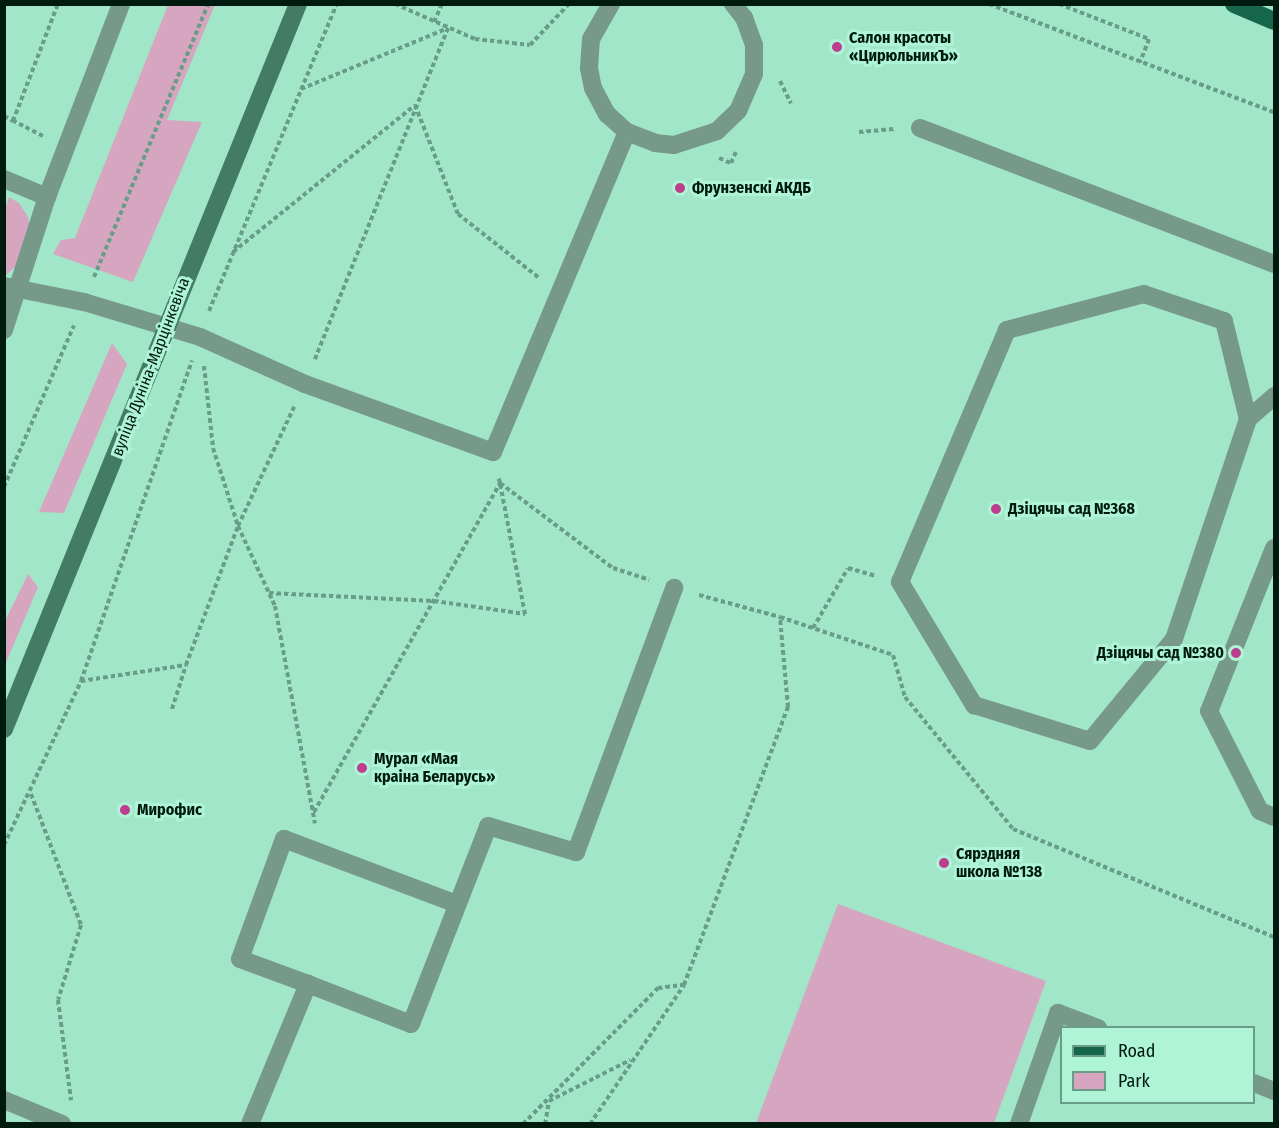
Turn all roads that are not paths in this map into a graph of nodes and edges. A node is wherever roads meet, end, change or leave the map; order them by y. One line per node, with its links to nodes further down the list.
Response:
1 (121, 4): 10 (lane)
2 (298, 4): 13 (street, вуліца Дуніна-Марцінкевіча)
3 (611, 4): 8 (lane)
4 (733, 4): 8 (lane)
5 (1234, 4): 6 (main road)
6 (1275, 21)
7 (920, 128): 11 (lane)
8 (627, 132): 13 (lane)
9 (4, 179): 10 (lane)
10 (47, 197): 12 (lane)
11 (1275, 264)
12 (13, 286): 13 (lane); 14 (lane)
13 (166, 327): 19 (street, вуліца Дуніна-Марцінкевіча)
14 (4, 330)
15 (1275, 396): 16 (lane)
16 (1248, 418): 16 (lane)
17 (1275, 548): 20 (lane)
18 (674, 588): 21 (lane)
19 (4, 729)
20 (1275, 817)
21 (457, 904): 22 (lane); 22 (lane)
22 (308, 984): 28 (lane)
23 (1093, 1026): 29 (lane)
24 (1255, 1083): 25 (lane)
25 (1275, 1091)
26 (4, 1100): 27 (lane)
27 (67, 1118)
28 (250, 1124)
29 (1019, 1124)

